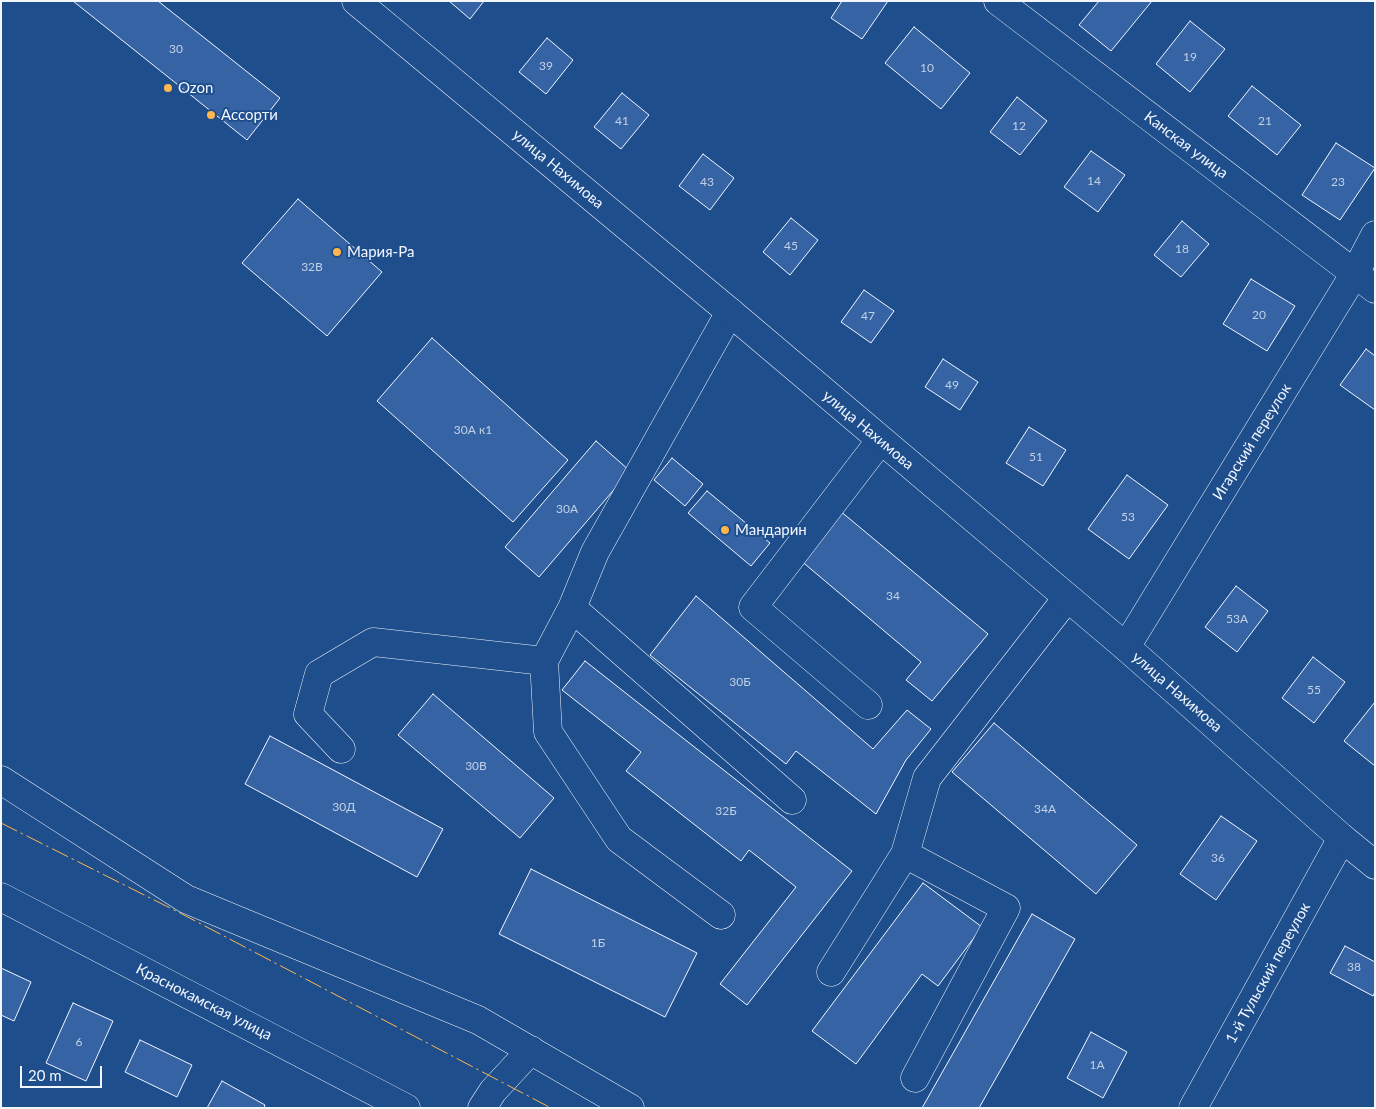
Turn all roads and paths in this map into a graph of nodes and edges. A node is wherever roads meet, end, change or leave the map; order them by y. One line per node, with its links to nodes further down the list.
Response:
1 (356, 1): 5 (main road, улица Нахимова)
2 (998, 1): 4 (main road, Канская улица)
3 (1375, 235): 4 (main road, Игарский переулок)
4 (1365, 281): 9 (main road, Игарский переулок)
5 (730, 312): 6 (main road, улица Нахимова); 8 (main road)
6 (880, 441): 7 (main road, улица Нахимова); 11 (main road)
7 (1067, 598): 9 (main road, улица Нахимова); 16 (main road)
8 (572, 608): 10 (main road); 14 (main road)
9 (1126, 647): 15 (main road, улица Нахимова)
10 (544, 661): 12 (main road); 19 (main road)
11 (868, 705)
12 (341, 750)
13 (1, 780): 21 (main road)
14 (792, 800)
15 (1342, 838): 17 (main road, улица Нахимова); 26 (main road, 1-й Тульский переулок)
16 (905, 854): 20 (main road); 22 (main road)
17 (1375, 865)
18 (1, 897): 23 (main road, Краснокамская улица)
19 (720, 915)
20 (831, 972)
21 (531, 1050): 24 (main road); 25 (main road)
22 (915, 1078)
23 (406, 1108)
24 (482, 1108)
25 (630, 1108)
26 (1193, 1108)

